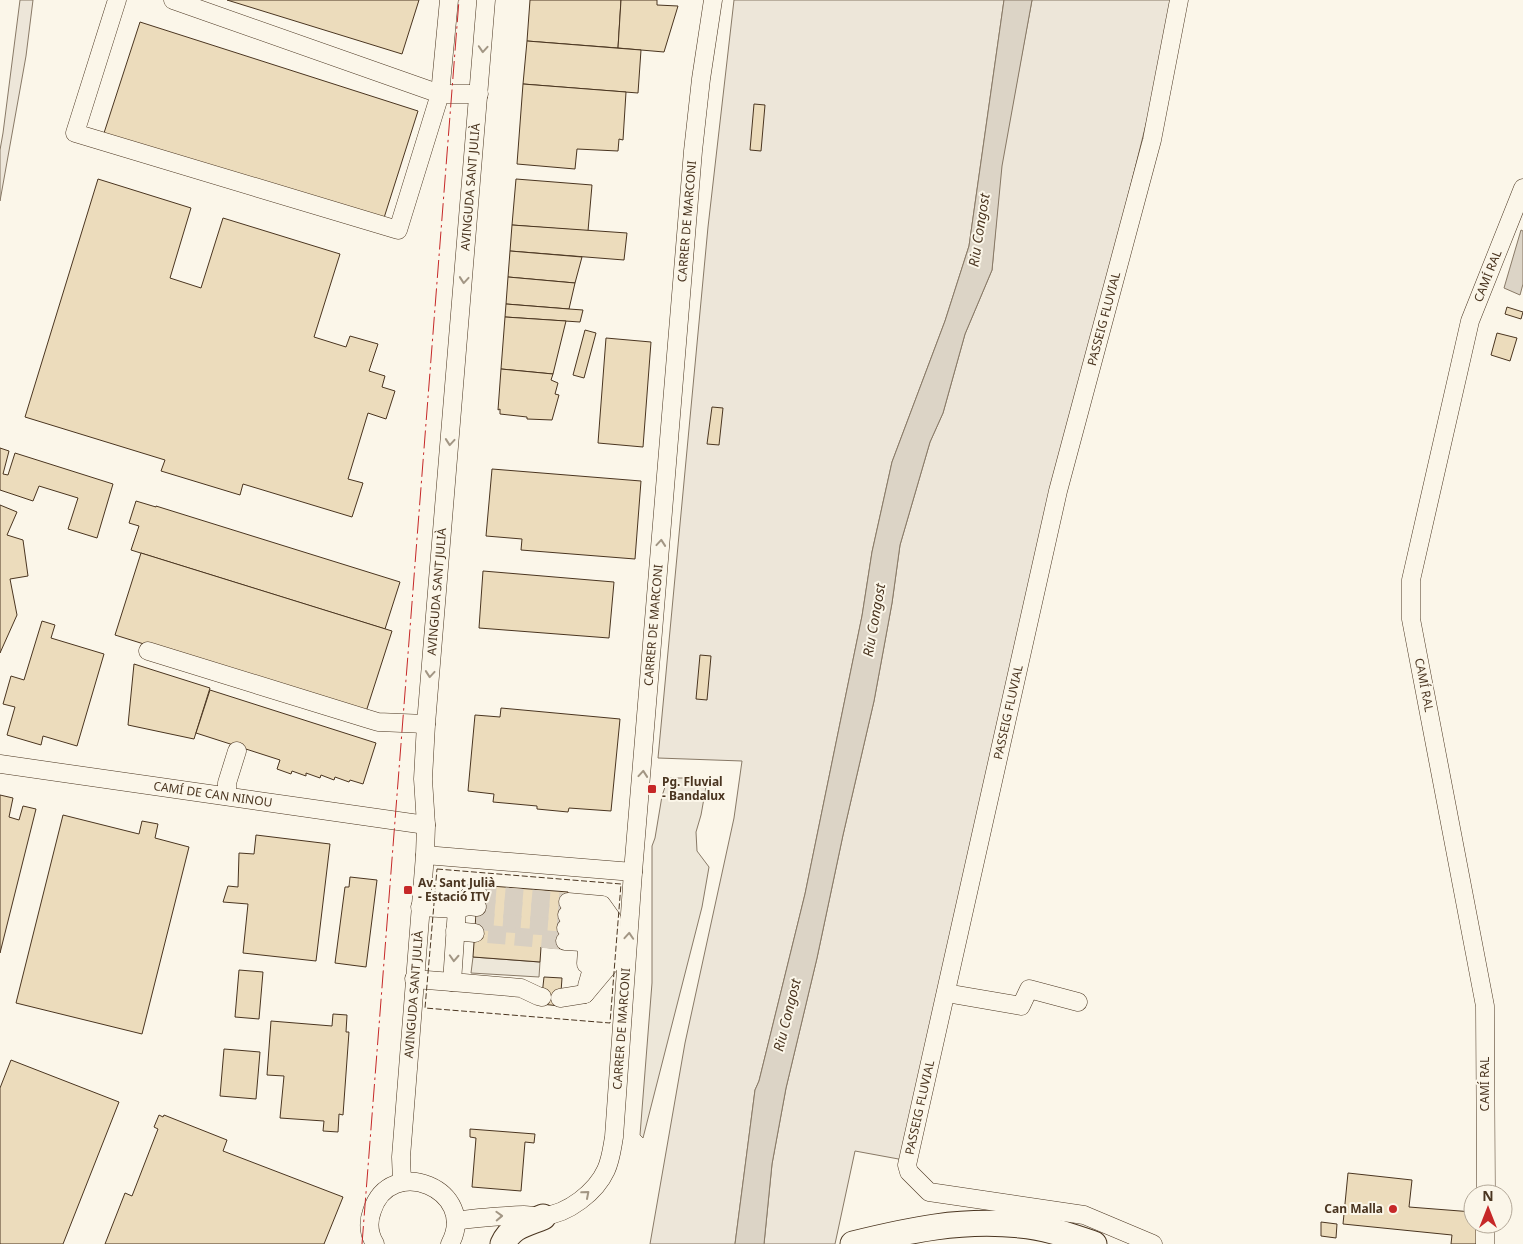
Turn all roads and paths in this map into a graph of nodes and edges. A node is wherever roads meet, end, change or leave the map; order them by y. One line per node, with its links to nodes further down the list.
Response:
1 (117, 0): 7 (street)
2 (173, 0): 7 (street)
3 (449, 0): 7 (street)
4 (486, 0): 8 (street, AVINGUDA SANT JULIÀ, one-way to 8)
5 (712, 0): 17 (street, CARRER DE MARCONI, one-way to 5)
6 (1179, 0): 22 (street, PASSEIG FLUVIAL)
7 (440, 94): 8 (street)
8 (479, 94): 11 (street, AVINGUDA SANT JULIÀ, one-way to 11)
9 (1523, 188): 28 (street, CAMÍ RAL)
10 (148, 651): 11 (street)
11 (426, 724): 15 (street, AVINGUDA SANT JULIÀ)
12 (237, 751): 14 (street)
13 (0, 764): 14 (street, CAMÍ DE CAN NINOU)
14 (226, 796): 15 (street, CAMÍ DE CAN NINOU)
15 (426, 825): 16 (street, AVINGUDA SANT JULIÀ)
16 (425, 855): 17 (street); 18 (street, AVINGUDA SANT JULIÀ)
17 (634, 872): 29 (street, CARRER DE MARCONI, one-way to 17)
18 (420, 907): 19 (street); 20 (street, AVINGUDA SANT JULIÀ)
19 (456, 920): 19 (street); 21 (street, one-way to 21)
20 (414, 979): 21 (street); 27 (street, AVINGUDA SANT JULIÀ)
21 (452, 982): 24 (street)
22 (946, 993): 26 (street); 36 (street, PASSEIG FLUVIAL)
23 (585, 994): 23 (street); 25 (street)
24 (542, 997)
25 (560, 998)
26 (1078, 1002)
27 (402, 1182): 30 (street); 31 (street)
28 (1486, 1184)
29 (543, 1217): 30 (street, one-way to 29); 33 (highway)
30 (456, 1222): 32 (street)
31 (375, 1244)
32 (450, 1244)
33 (503, 1244)
34 (853, 1244): 35 (highway)
35 (1094, 1244)
36 (1154, 1244)

